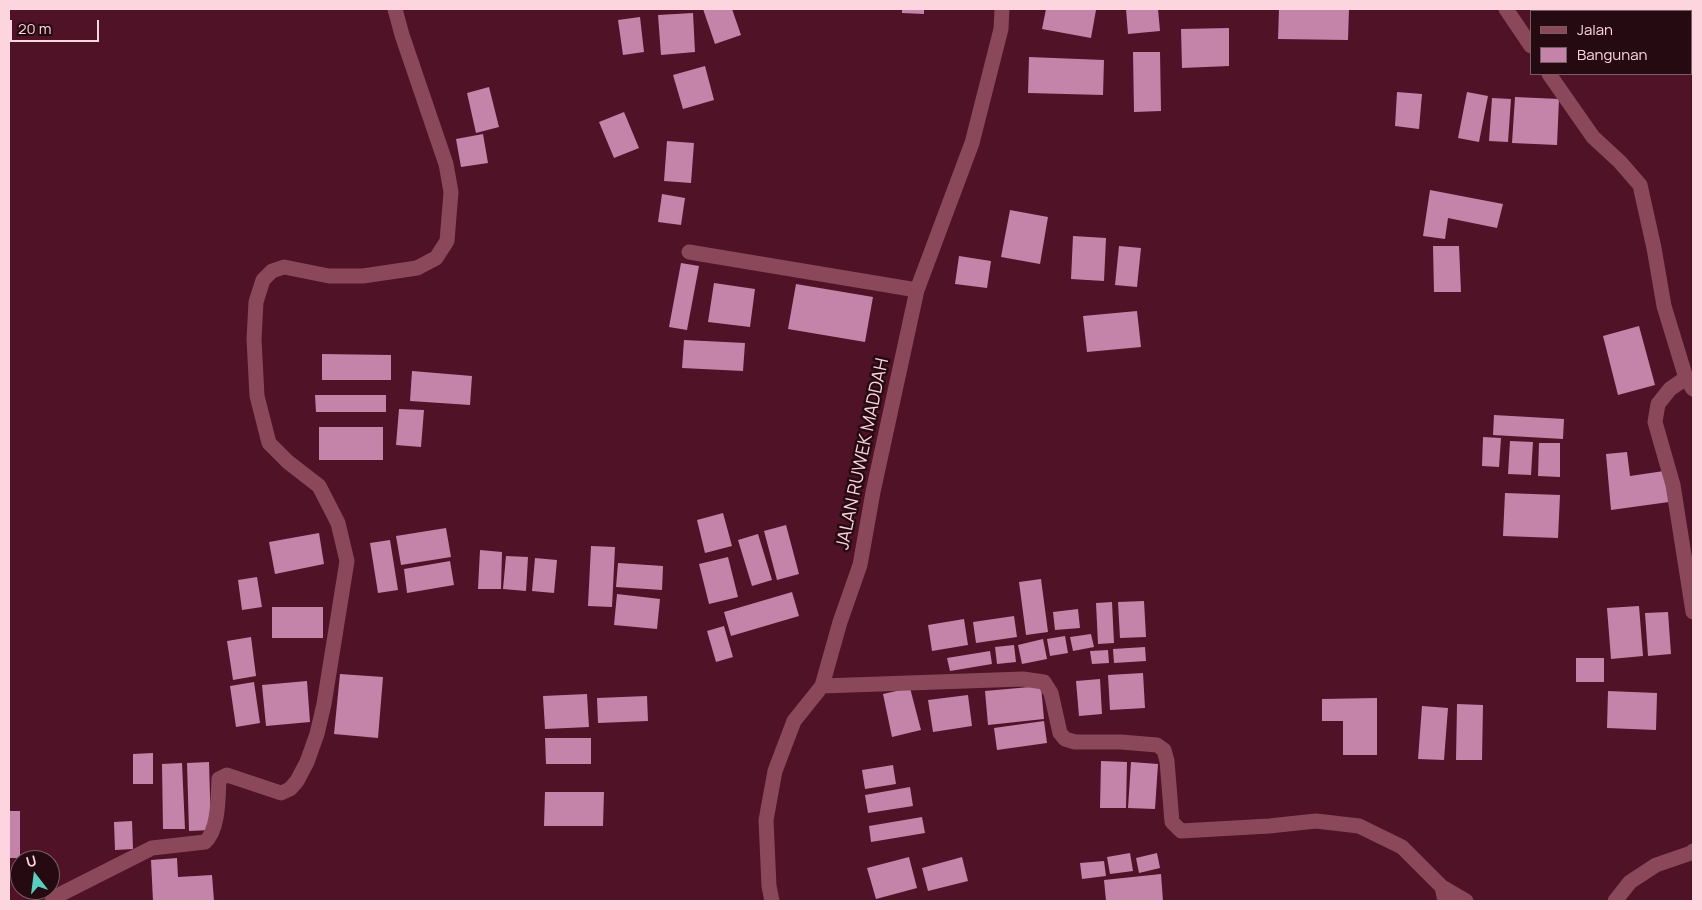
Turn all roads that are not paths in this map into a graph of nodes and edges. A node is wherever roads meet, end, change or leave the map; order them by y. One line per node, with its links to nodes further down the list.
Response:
1 (395, 9): 13 (street)
2 (1002, 9): 7 (street, JALAN RUWEK MADDAH)
3 (1506, 9): 4 (street)
4 (1530, 45)
5 (1550, 75): 8 (street)
6 (689, 252): 7 (street)
7 (917, 290): 10 (street, JALAN RUWEK MADDAH)
8 (1690, 383): 9 (street)
9 (1693, 612)
10 (822, 686): 12 (street); 14 (street, JALAN RUWEK MADDAH)
11 (1693, 851): 16 (street)
12 (1443, 894): 15 (street)
13 (52, 901)
14 (772, 901)
15 (1466, 901)
16 (1615, 901)

